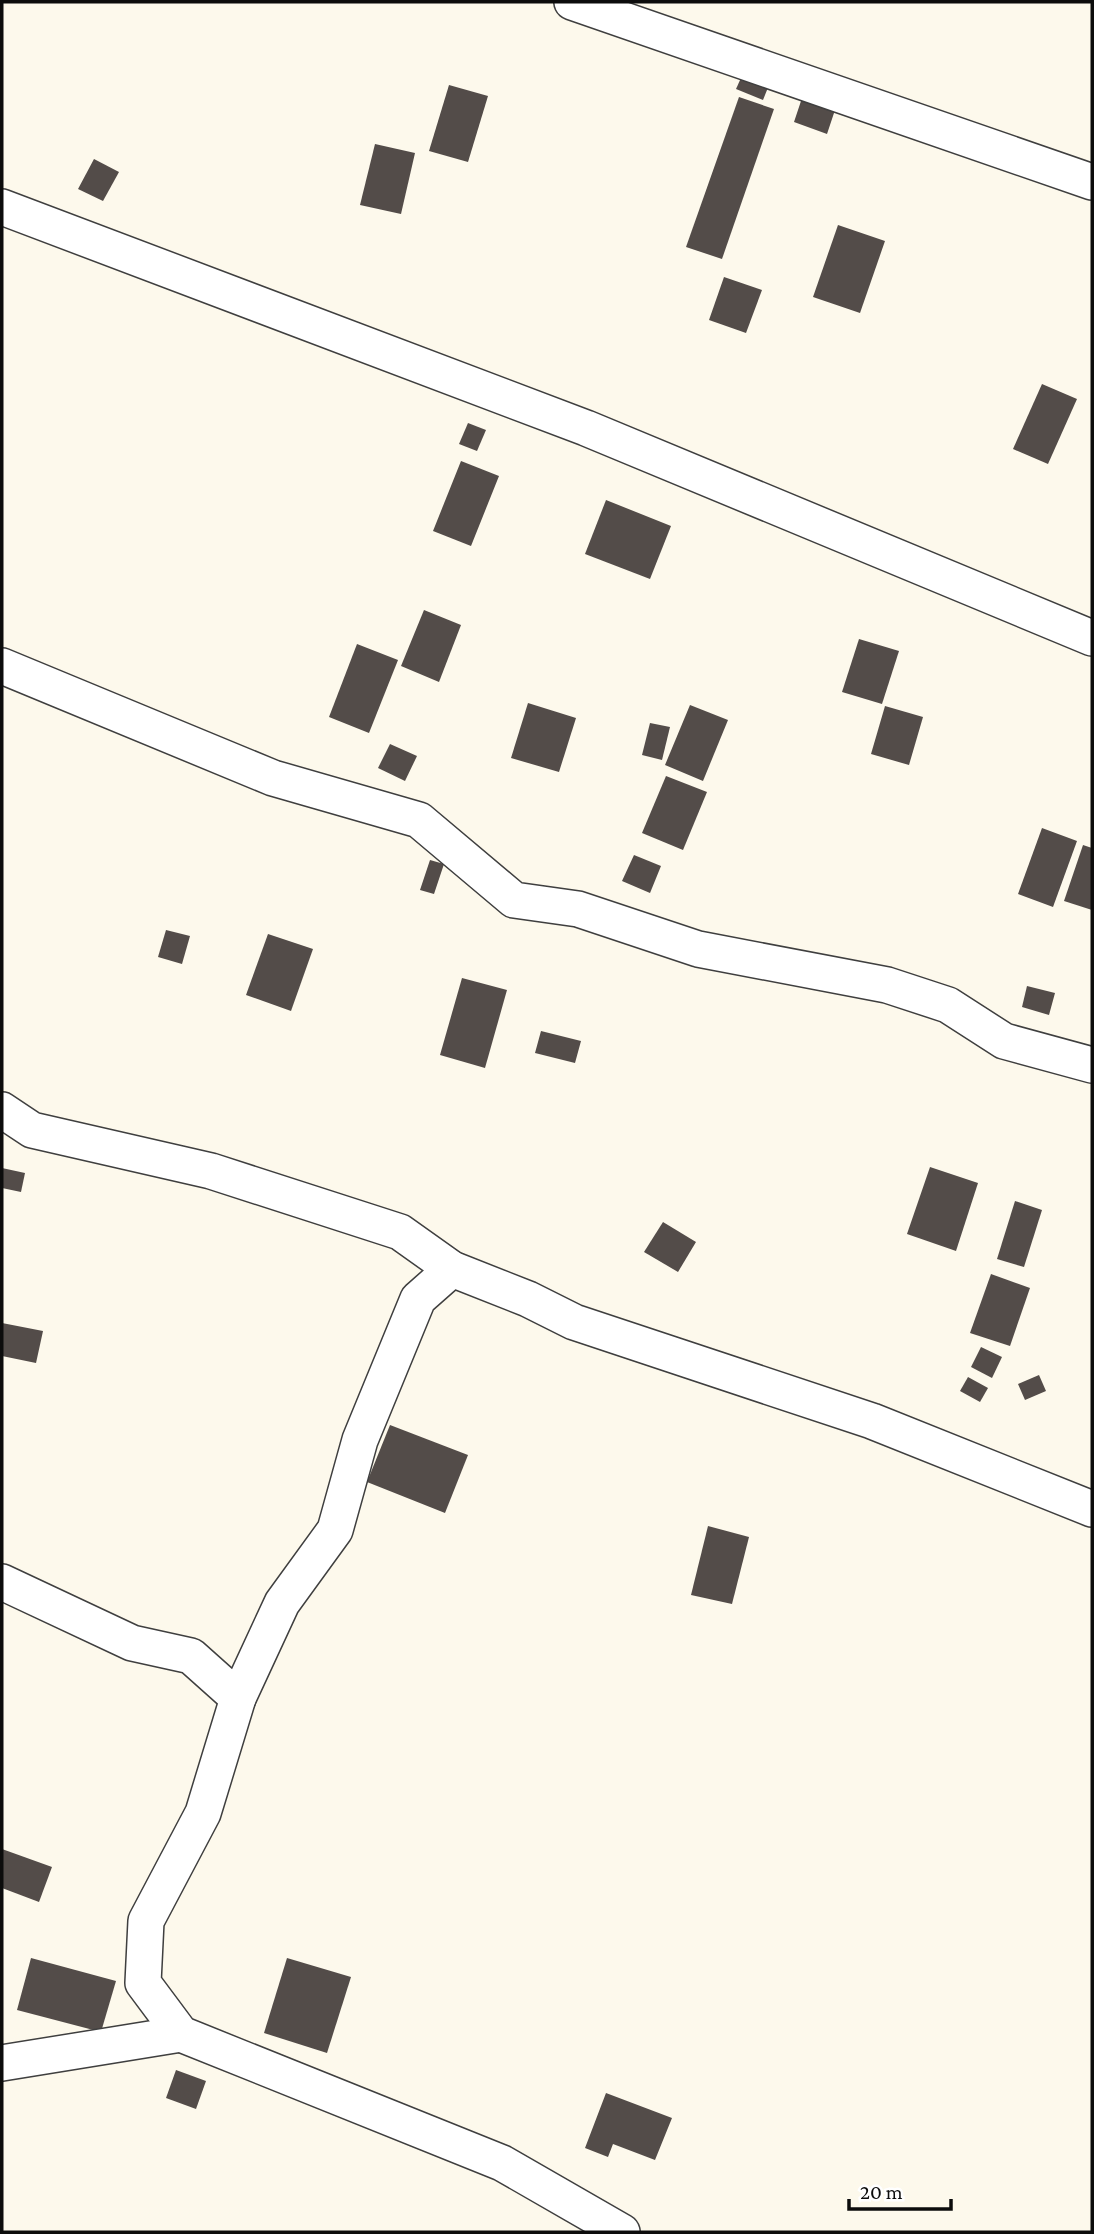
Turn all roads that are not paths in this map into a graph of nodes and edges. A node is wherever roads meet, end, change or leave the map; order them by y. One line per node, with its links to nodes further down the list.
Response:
1 (572, 2): 2 (street)
2 (1092, 182)
3 (2, 207): 4 (street)
4 (1092, 638)
5 (2, 666): 6 (street)
6 (1092, 1065)
7 (2, 1110): 8 (street)
8 (452, 1269): 9 (street); 11 (street)
9 (1092, 1509)
10 (2, 1583): 11 (street)
11 (238, 1698): 12 (street)
12 (181, 2034): 13 (street); 14 (street)
13 (2, 2063)
14 (622, 2232)

